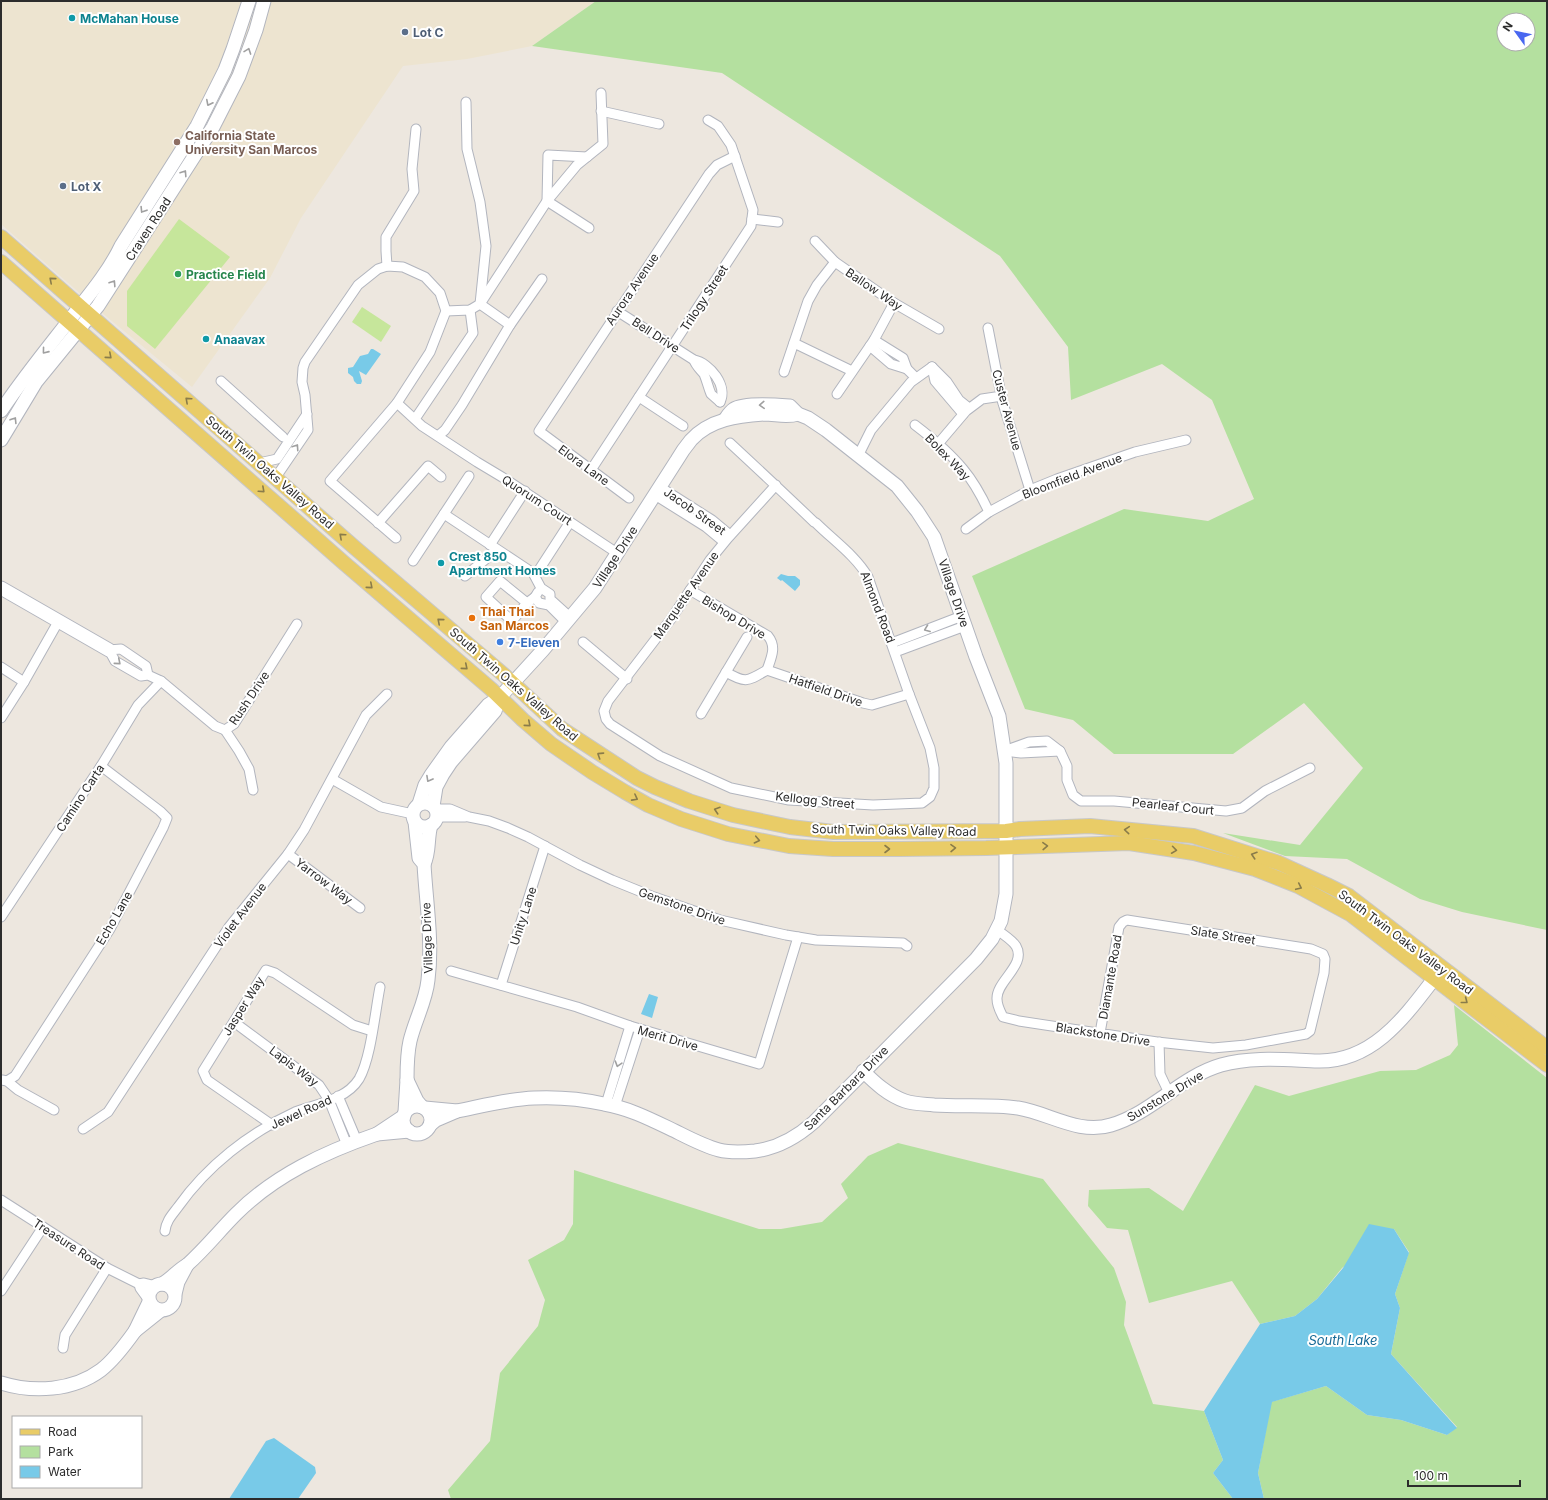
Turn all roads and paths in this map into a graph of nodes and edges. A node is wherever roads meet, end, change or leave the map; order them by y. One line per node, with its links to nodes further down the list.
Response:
1 (249, 1): 23 (street, Craven Road, one-way to 23)
2 (264, 1): 23 (street, Craven Road, one-way to 2)
3 (601, 93): 5 (street)
4 (466, 102): 22 (street)
5 (601, 111): 7 (street); 10 (street)
6 (708, 120): 9 (street)
7 (659, 124)
8 (416, 129): 19 (street)
9 (735, 156): 12 (street); 26 (street, Aurora Avenue)
10 (587, 157): 11 (street); 11 (street)
11 (547, 201): 14 (street); 22 (street)
12 (752, 219): 13 (street); 33 (street, Trilogy Street)
13 (778, 222)
14 (589, 228)
15 (1, 237): 23 (main road, South Twin Oaks Valley Road, one-way to 15)
16 (815, 241): 18 (street, Ballow Way)
17 (1, 262): 28 (main road, South Twin Oaks Valley Road)
18 (834, 262): 21 (street, Ballow Way); 31 (street)
19 (387, 266): 25 (street); 53 (street)
20 (542, 279): 27 (street)
21 (894, 303): 30 (street, Ballow Way); 32 (street)
22 (480, 304): 24 (street); 27 (street)
23 (86, 310): 28 (street, Craven Road); 67 (main road, South Twin Oaks Valley Road, one-way to 23)
24 (470, 310): 25 (street); 55 (street)
25 (446, 311): 50 (street)
26 (617, 311): 33 (street, Bell Drive); 58 (street, Aurora Avenue)
27 (510, 325): 59 (street)
28 (74, 326): 43 (street, Craven Road, one-way to 43); 61 (street, Craven Road, one-way to 28); 65 (main road, South Twin Oaks Valley Road, one-way to 65)
29 (988, 328): 46 (street, Custer Avenue)
30 (939, 329)
31 (794, 343): 38 (street); 39 (street)
32 (872, 343): 34 (street); 35 (street); 38 (street)
33 (673, 346): 36 (street, Bell Drive); 48 (street, Trilogy Street)
34 (891, 350): 35 (street); 37 (street)
35 (885, 358): 37 (street)
36 (694, 360): 40 (street, Bell Drive); 44 (street, Bell Drive)
37 (907, 369): 41 (street)
38 (852, 371): 45 (street)
39 (784, 372)
40 (716, 377): 44 (street); 49 (street, Bell Drive)
41 (916, 378): 52 (street); 66 (street)
42 (221, 381): 60 (street)
43 (20, 383): 47 (street); 51 (street, Craven Road)
44 (708, 383): 49 (street, Bell Drive)
45 (837, 394)
46 (1002, 396): 52 (street); 73 (street, Custer Avenue)
47 (1, 397)
48 (639, 397): 57 (street); 68 (street, Trilogy Street)
49 (720, 402): 54 (street)
50 (397, 403): 55 (street, Quorum Court); 80 (street)
51 (1, 411)
52 (966, 411): 64 (street)
53 (307, 414): 67 (street); 70 (street, one-way to 53)
54 (726, 418): 66 (street, Village Drive); 74 (street, Village Drive)
55 (415, 419): 59 (street, Quorum Court)
56 (915, 425): 64 (street, Bolex Way)
57 (683, 426)
58 (539, 431): 68 (street, Elora Lane)
59 (438, 436): 75 (street, Quorum Court)
60 (283, 437)
61 (1, 440)
62 (1186, 440): 73 (street, Bloomfield Avenue)
63 (730, 444): 72 (street, Almond Road)
64 (938, 444): 77 (street, Bolex Way)
65 (222, 455): 70 (main road); 115 (main road, South Twin Oaks Valley Road, one-way to 115)
66 (858, 456): 95 (street, Village Drive)
67 (259, 463): 70 (main road, South Twin Oaks Valley Road)
68 (591, 470): 76 (street, Elora Lane)
69 (469, 476): 78 (street)
70 (276, 477): 112 (main road, South Twin Oaks Valley Road, one-way to 70)
71 (441, 478): 80 (street)
72 (776, 485): 83 (street, Marquette Avenue); 100 (street, Almond Road)
73 (1030, 490): 77 (street, Bloomfield Avenue)
74 (657, 491): 83 (street, Jacob Street); 85 (street, Village Drive)
75 (525, 492): 79 (street, Quorum Court); 84 (street)
76 (629, 498)
77 (989, 512): 81 (street, Bloomfield Avenue)
78 (444, 514): 84 (street); 86 (street)
79 (570, 522): 85 (street, Quorum Court); 88 (street)
80 (378, 523): 82 (street)
81 (966, 529)
82 (396, 538)
83 (727, 539): 91 (street, Marquette Avenue)
84 (494, 548): 87 (street); 88 (street)
85 (617, 553): 94 (street, Village Drive)
86 (413, 561)
87 (465, 576)
88 (535, 576): 90 (street)
89 (1, 588): 96 (street, Rush Drive)
90 (541, 588): 92 (street); 94 (street)
91 (690, 590): 106 (street, Bishop Drive); 109 (street, Marquette Avenue)
92 (535, 597): 93 (street); 94 (street)
93 (527, 603): 93 (street)
94 (569, 621): 112 (street, Village Drive)
95 (964, 621): 100 (street, one-way to 100); 102 (street); 121 (street, Village Drive)
96 (58, 622): 101 (street, Rush Drive); 111 (street)
97 (297, 624): 119 (street, Rush Drive)
98 (747, 637): 107 (street)
99 (583, 642): 109 (street)
100 (892, 642): 102 (street, Almond Road)
101 (109, 650): 103 (street, Rush Drive); 105 (street, Rush Drive, one-way to 105)
102 (895, 652): 114 (street, Almond Road)
103 (138, 660): 105 (street); 108 (street, Rush Drive)
104 (1, 667): 111 (street)
105 (130, 670): 108 (street, Rush Drive)
106 (767, 670): 107 (street); 114 (street, Hatfield Drive)
107 (726, 672): 117 (street)
108 (148, 674): 110 (street, Rush Drive)
109 (627, 679): 116 (street, Marquette Avenue)
110 (161, 681): 119 (street, Rush Drive); 124 (street, Camino Carta)
111 (24, 682): 118 (street)
112 (512, 683): 115 (street, Village Drive); 131 (main road, South Twin Oaks Valley Road, one-way to 112)
113 (387, 694): 126 (street, Violet Avenue)
114 (909, 694): 128 (street, Almond Road)
115 (500, 697): 129 (street, Village Drive, one-way to 129); 130 (street, Village Drive); 133 (main road, South Twin Oaks Valley Road, one-way to 133)
116 (604, 711): 128 (street, Kellogg Street)
117 (701, 714)
118 (1, 718)
119 (225, 730): 127 (street)
120 (1037, 742): 121 (street); 122 (street); 123 (street)
121 (1004, 751): 123 (street); 131 (street, Village Drive)
122 (1060, 751): 123 (street); 125 (street, Pearleaf Court)
123 (1039, 752)
124 (101, 766): 137 (street, Camino Carta); 159 (street, Echo Lane)
125 (1310, 768)
126 (332, 779): 129 (street); 134 (street, Violet Avenue)
127 (253, 790)
128 (930, 797)
129 (416, 814): 130 (street); 130 (street); 135 (street, Village Drive)
130 (434, 814): 132 (street, Gemstone Drive); 135 (street, Village Drive)
131 (1006, 831): 133 (street, Village Drive); 143 (main road, South Twin Oaks Valley Road, one-way to 131)
132 (545, 846): 140 (street, Gemstone Drive); 144 (street, Unity Lane)
133 (1006, 847): 139 (street, Santa Barbara Drive); 143 (main road, South Twin Oaks Valley Road, one-way to 143)
134 (288, 854): 136 (street, Yarrow Way); 172 (street, Violet Avenue)
135 (424, 864): 158 (street, Village Drive)
136 (360, 908)
137 (1, 917)
138 (1123, 922): 150 (street, Diamante Road); 151 (street, Slate Street)
139 (997, 930): 150 (street, Blackstone Drive); 157 (street, Santa Barbara Drive)
140 (798, 937): 141 (street, Gemstone Drive); 148 (street, Merit Drive)
141 (908, 946)
142 (452, 971): 144 (street, Merit Drive)
143 (1438, 973): 154 (main road, South Twin Oaks Valley Road); 156 (main road, South Twin Oaks Valley Road, one-way to 156); 160 (street, Sunstone Drive)
144 (501, 985): 147 (street, Merit Drive)
145 (380, 987): 149 (street, Jewel Road)
146 (234, 1022): 149 (street, Jasper Way); 162 (street, Lapis Way); 171 (street, Jasper Way)
147 (630, 1026): 148 (street, Merit Drive); 153 (street)
148 (640, 1030): 155 (street)
149 (372, 1031): 161 (street, Jewel Road)
150 (1100, 1033): 152 (street, Blackstone Drive)
151 (1306, 1034): 152 (street, Blackstone Drive)
152 (1159, 1042): 160 (street)
153 (623, 1047): 155 (street); 163 (street, one-way to 163)
154 (1547, 1048)
155 (633, 1050): 163 (street)
156 (1547, 1065)
157 (863, 1071): 160 (street, Sunstone Drive); 163 (street, Santa Barbara Drive)
158 (407, 1080): 164 (street, Village Drive); 168 (street, Village Drive)
159 (4, 1081): 165 (street, Echo Lane)
160 (1169, 1093)
161 (338, 1096): 162 (street, Jewel Road); 167 (street)
162 (329, 1100): 169 (street, Lapis Way); 171 (street, Jewel Road)
163 (610, 1105): 166 (street, Santa Barbara Drive)
164 (423, 1108): 166 (street, Santa Barbara Drive); 168 (street); 170 (street)
165 (54, 1110)
166 (456, 1111): 170 (street, Santa Barbara Drive)
167 (345, 1112): 169 (street); 175 (street)
168 (404, 1114): 173 (street); 174 (street)
169 (336, 1116): 175 (street, Lapis Way)
170 (430, 1124): 173 (street)
171 (272, 1125): 178 (street, Jewel Road)
172 (83, 1129)
173 (409, 1131): 174 (street)
174 (377, 1134): 175 (street)
175 (352, 1143): 179 (street)
176 (1, 1200): 177 (street, Treasure Road)
177 (42, 1227): 180 (street, Treasure Road); 183 (street)
178 (165, 1230)
179 (187, 1265): 182 (street); 184 (street)
180 (107, 1268): 181 (street, Treasure Road); 188 (street)
181 (140, 1284): 182 (street, Treasure Road); 185 (street)
182 (159, 1285): 184 (street); 185 (street)
183 (1, 1291)
184 (175, 1294): 186 (street)
185 (149, 1300): 186 (street); 187 (street)
186 (160, 1311): 187 (street)
187 (135, 1331): 189 (street)
188 (63, 1348)
189 (1, 1383)

